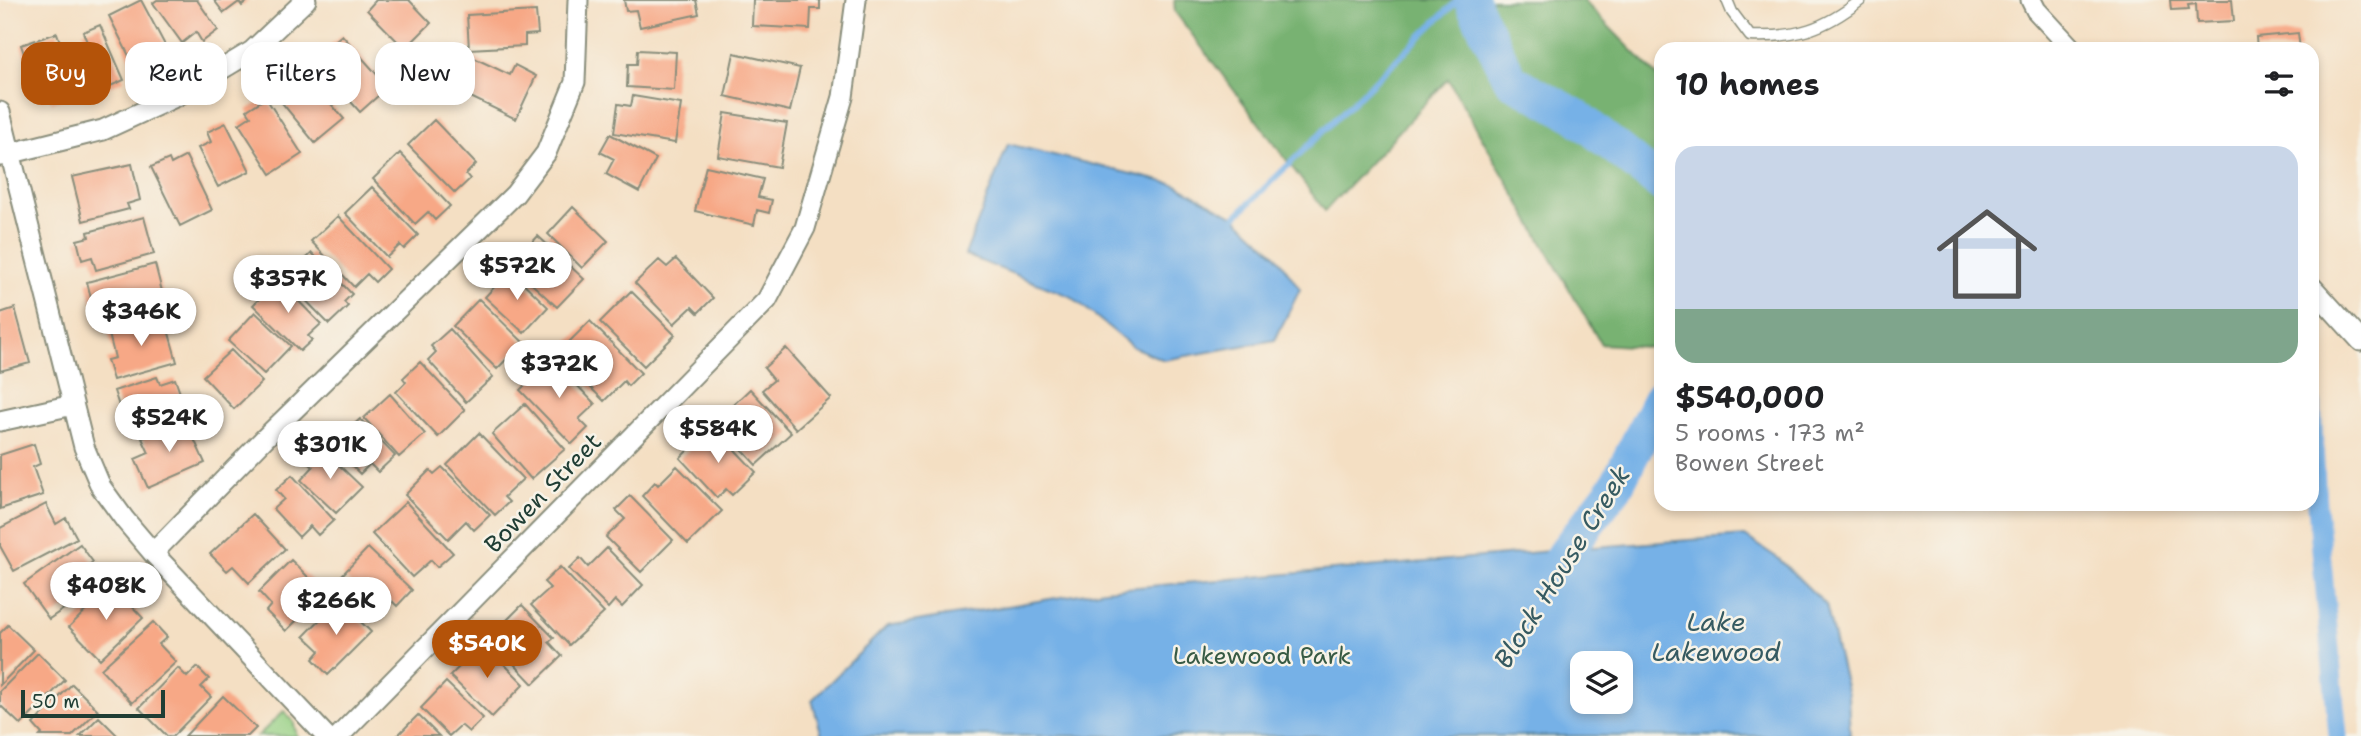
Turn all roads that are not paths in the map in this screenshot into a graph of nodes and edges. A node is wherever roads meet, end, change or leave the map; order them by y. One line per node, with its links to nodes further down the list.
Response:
1 (306, 0): 9 (street)
2 (578, 0): 14 (street)
3 (856, 0): 16 (street, Bowen Street)
4 (1727, 0): 5 (lane)
5 (1861, 0)
6 (2031, 0): 7 (street)
7 (2066, 42)
8 (0, 112): 9 (street)
9 (5, 154): 12 (street)
10 (2319, 295): 11 (street)
11 (2361, 341)
12 (74, 405): 13 (street); 14 (street)
13 (0, 421)
14 (153, 553): 15 (street)
15 (326, 736)
16 (339, 736)

